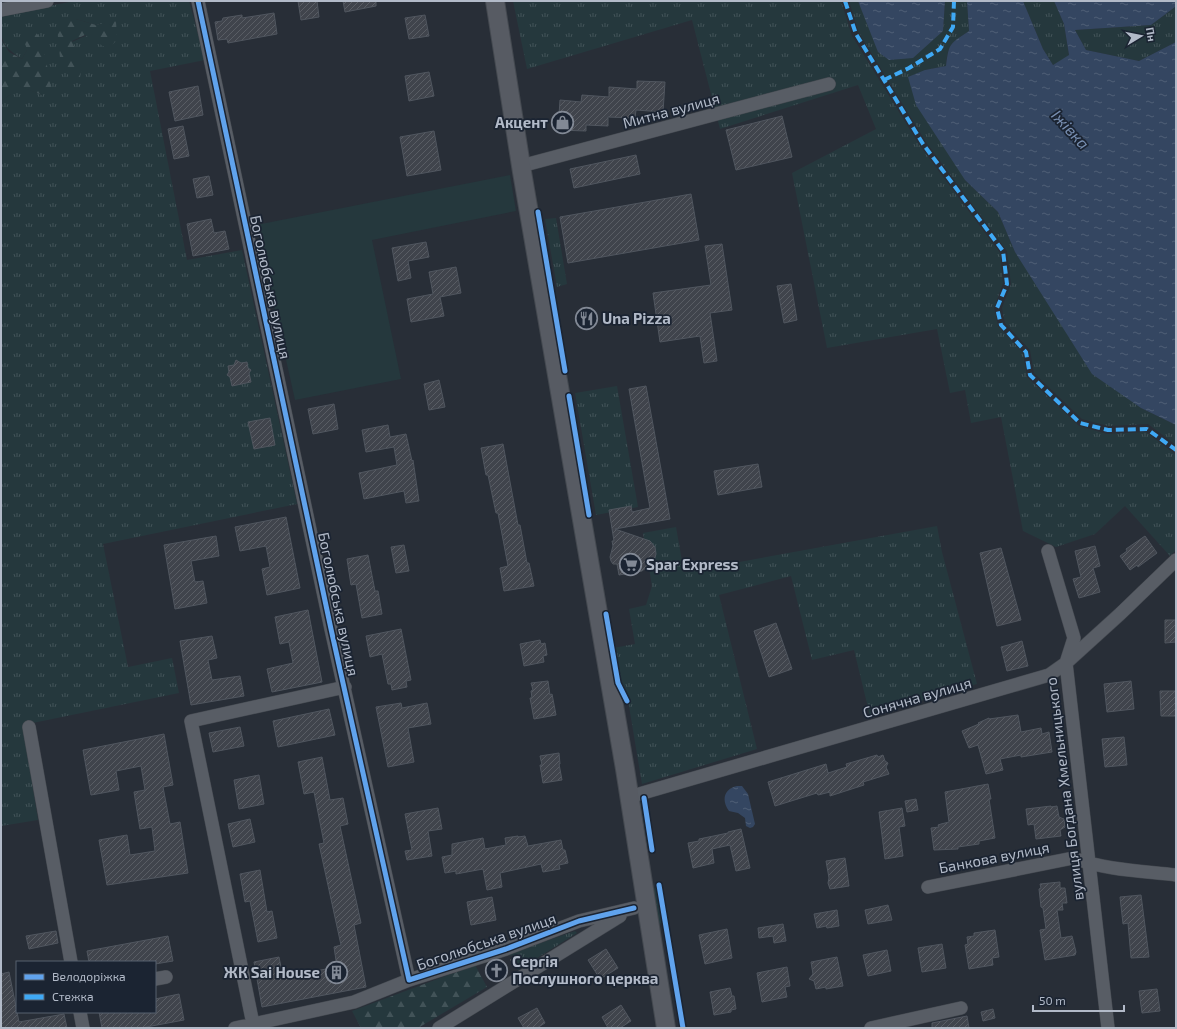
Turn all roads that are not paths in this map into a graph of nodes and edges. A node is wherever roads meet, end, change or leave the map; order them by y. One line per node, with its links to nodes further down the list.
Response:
1 (47, 1): 4 (street)
2 (198, 1): 10 (street, Боголюбська вулиця)
3 (495, 1): 6 (street)
4 (5, 7)
5 (829, 84): 6 (street, Митна вулиця)
6 (521, 166): 12 (street)
7 (1048, 551): 9 (street, вулиця Богдана Хмельницького)
8 (1176, 560): 9 (street, Сонячна вулиця)
9 (1066, 663): 12 (street, Сонячна вулиця); 13 (street, вулиця Богдана Хмельницького)
10 (345, 687): 18 (street, Боголюбська вулиця); 21 (street)
11 (29, 727): 17 (street)
12 (629, 797): 16 (street)
13 (1089, 864): 14 (street, Банкова вулиця); 15 (street, Банкова вулиця); 28 (street, вулиця Богдана Хмельницького)
14 (1176, 875)
15 (928, 887)
16 (640, 906): 18 (street, Боголюбська вулиця); 25 (street); 26 (street)
17 (72, 961)
18 (408, 980): 21 (street)
19 (961, 1008): 22 (street)
20 (80, 1013): 23 (street)
21 (253, 1024): 24 (street)
22 (908, 1024): 27 (street)
23 (83, 1028)
24 (235, 1028)
25 (439, 1028)
26 (666, 1028)
27 (871, 1028)
28 (1108, 1028)

